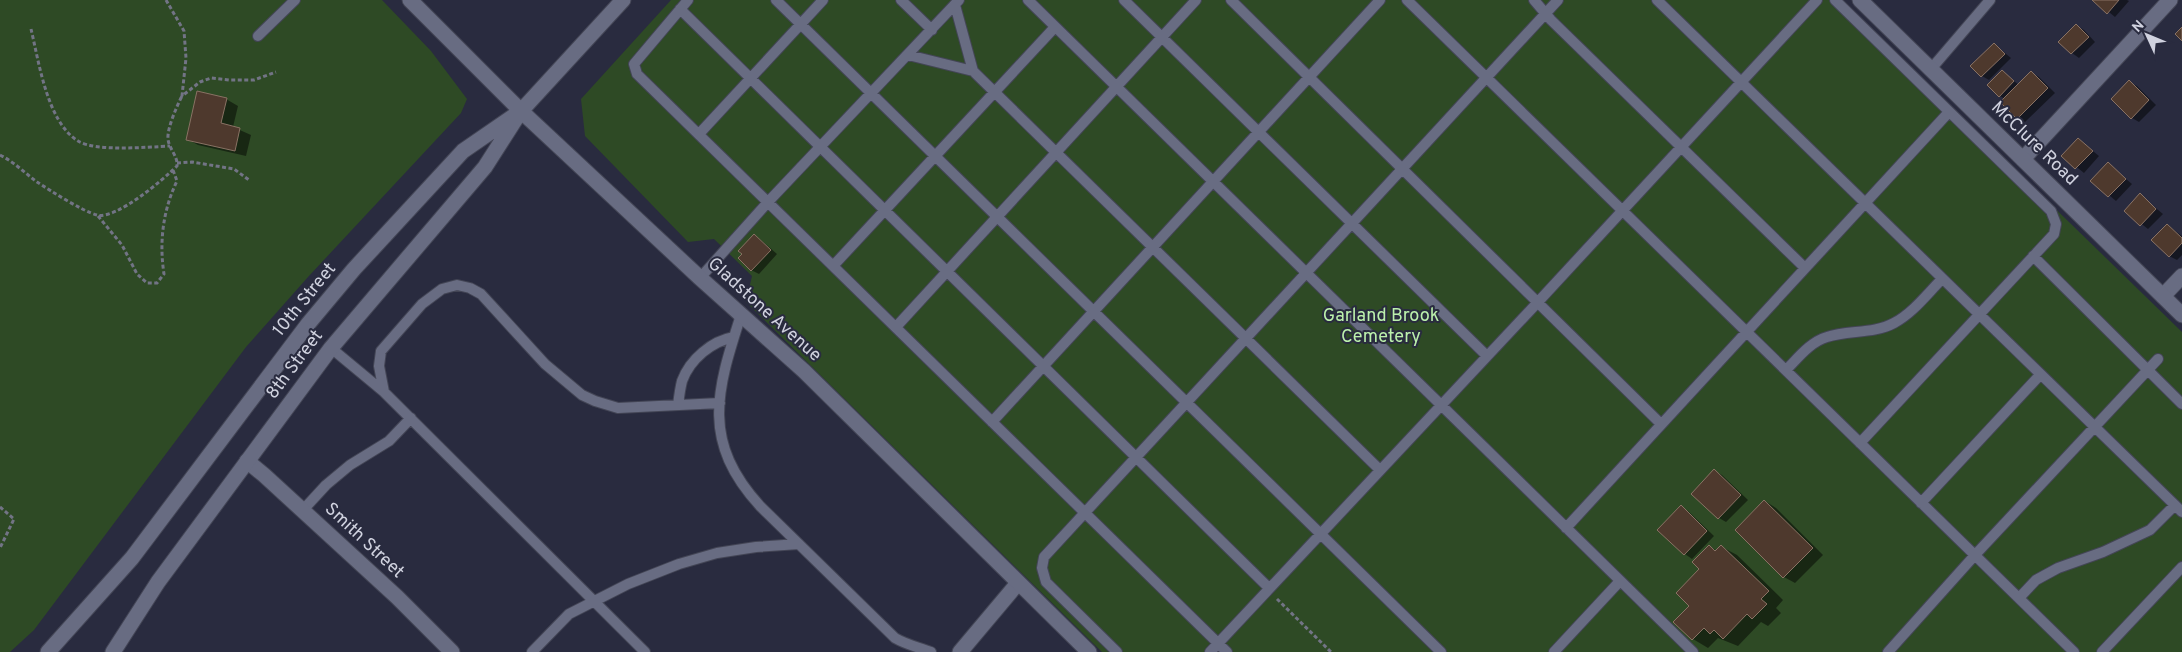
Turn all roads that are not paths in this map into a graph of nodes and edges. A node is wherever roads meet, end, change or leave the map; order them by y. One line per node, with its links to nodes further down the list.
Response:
1 (295, 0): 28 (lane)
2 (410, 0): 40 (street, Gladstone Avenue)
3 (623, 0): 40 (street, 10th Street)
4 (688, 0): 23 (lane)
5 (776, 0): 25 (lane)
6 (822, 0): 25 (lane)
7 (901, 0): 27 (lane)
8 (1028, 0): 26 (lane)
9 (1124, 0): 29 (lane)
10 (1196, 0): 29 (lane)
11 (1231, 0): 33 (lane)
12 (1380, 0): 33 (lane)
13 (1407, 0): 34 (lane)
14 (1534, 0): 24 (lane)
15 (1558, 0): 24 (lane)
16 (1657, 0): 36 (lane)
17 (1817, 0): 36 (lane)
18 (1835, 0): 41 (lane)
19 (1860, 0): 31 (street, McClure Road)
20 (1990, 0): 31 (lane)
21 (2170, 0): 48 (street)
22 (957, 3): 27 (lane); 32 (lane)
23 (680, 9): 35 (lane); 43 (lane)
24 (1546, 12): 34 (lane); 44 (lane)
25 (800, 24): 35 (lane); 39 (lane)
26 (1055, 27): 37 (lane); 38 (lane)
27 (932, 30): 30 (lane)
28 (258, 36)
29 (1161, 37): 37 (lane); 42 (lane)
30 (908, 55): 32 (lane); 39 (lane)
31 (1931, 69): 48 (street, McClure Road)
32 (973, 71): 38 (lane)
33 (1309, 77): 42 (lane); 49 (lane)
34 (1486, 78): 49 (lane); 53 (lane)
35 (750, 79): 43 (lane); 45 (lane)
36 (1741, 82): 44 (lane); 52 (lane)
37 (1116, 86): 46 (lane); 50 (lane)
38 (994, 92): 46 (lane); 47 (lane)
39 (871, 94): 45 (lane); 47 (lane)
40 (520, 111): 64 (street, Gladstone Avenue); 76 (street, 8th Street); 112 (street, 10th Street)
41 (1949, 112): 52 (lane); 58 (lane)
42 (1258, 132): 50 (lane); 56 (lane)
43 (698, 134): 51 (lane)
44 (1680, 146): 53 (lane); 60 (lane)
45 (820, 148): 51 (lane); 54 (lane)
46 (1056, 153): 55 (lane); 57 (lane)
47 (935, 156): 54 (lane); 55 (lane)
48 (2023, 159): 66 (street, McClure Road)
49 (1403, 169): 56 (lane); 67 (lane)
50 (1213, 182): 57 (lane); 62 (lane)
51 (768, 202): 59 (lane); 64 (lane)
52 (1865, 204): 60 (lane); 65 (lane)
53 (1622, 210): 67 (lane); 73 (lane)
54 (884, 211): 59 (lane); 61 (lane)
55 (996, 216): 61 (lane); 68 (lane)
56 (1352, 224): 62 (lane); 77 (lane)
57 (1153, 247): 68 (lane); 75 (lane)
58 (2033, 256): 70 (lane); 81 (lane)
59 (833, 266): 72 (lane)
60 (1805, 268): 73 (lane)
61 (946, 272): 72 (lane); 79 (lane)
62 (1306, 273): 75 (lane); 88 (lane)
63 (2182, 276): 66 (street)
64 (700, 278): 69 (street, Gladstone Avenue)
65 (1942, 279): 70 (lane); 80 (lane)
66 (2163, 296): 71 (street, McClure Road)
67 (1538, 302): 77 (lane); 91 (lane)
68 (1094, 312): 79 (lane); 85 (lane)
69 (741, 315): 74 (lane); 107 (street, Gladstone Avenue)
70 (1978, 315): 82 (lane); 93 (lane)
71 (2182, 315)
72 (896, 327): 90 (lane)
73 (1747, 332): 80 (lane); 91 (lane)
74 (734, 337): 84 (lane); 87 (lane)
75 (1246, 339): 85 (lane); 96 (lane)
76 (331, 348): 83 (lane); 95 (street, 8th Street)
77 (1487, 356): 88 (lane)
78 (2158, 359): 81 (lane)
79 (1043, 367): 90 (lane); 94 (lane)
80 (1786, 370): 93 (lane)
81 (2148, 370): 86 (lane); 92 (lane)
82 (2040, 375): 92 (lane); 97 (lane)
83 (384, 392): 87 (lane); 89 (lane)
84 (720, 403): 87 (lane); 103 (lane)
85 (1187, 403): 94 (lane); 102 (lane)
86 (2182, 404)
87 (678, 405)
88 (1441, 405): 96 (lane); 101 (lane)
89 (410, 418): 99 (lane); 110 (lane)
90 (992, 422): 100 (lane)
91 (1661, 424): 101 (lane)
92 (2095, 427): 98 (lane); 104 (lane)
93 (1860, 443): 97 (lane)
94 (1136, 458): 100 (lane); 108 (lane)
95 (247, 461): 99 (street, Smith Street); 113 (street, 8th Street)
96 (1380, 470): 102 (lane)
97 (1922, 503): 104 (lane)
98 (2178, 508): 109 (lane)
99 (303, 510): 114 (street, Smith Street)
100 (1085, 513): 111 (lane); 120 (lane)
101 (1566, 528): 106 (lane)
102 (1320, 534): 108 (lane); 123 (lane)
103 (799, 544): 110 (lane); 117 (lane)
104 (1975, 555): 109 (lane); 126 (lane)
105 (2182, 567): 128 (lane)
106 (1620, 580): 124 (lane); 125 (lane)
107 (1018, 582): 118 (street); 119 (street, Gladstone Avenue)
108 (1269, 588): 111 (lane)
109 (2019, 598): 127 (lane)
110 (594, 602): 115 (lane); 116 (lane)
111 (1218, 643): 121 (lane); 122 (lane)
112 (48, 652)
113 (113, 652)
114 (452, 652)
115 (532, 652)
116 (645, 652)
117 (931, 652)
118 (960, 652)
119 (1089, 652)
120 (1116, 652)
121 (1210, 652)
122 (1227, 652)
123 (1442, 652)
124 (1554, 652)
125 (1693, 652)
126 (1888, 652)
127 (2074, 652)
128 (2102, 652)

